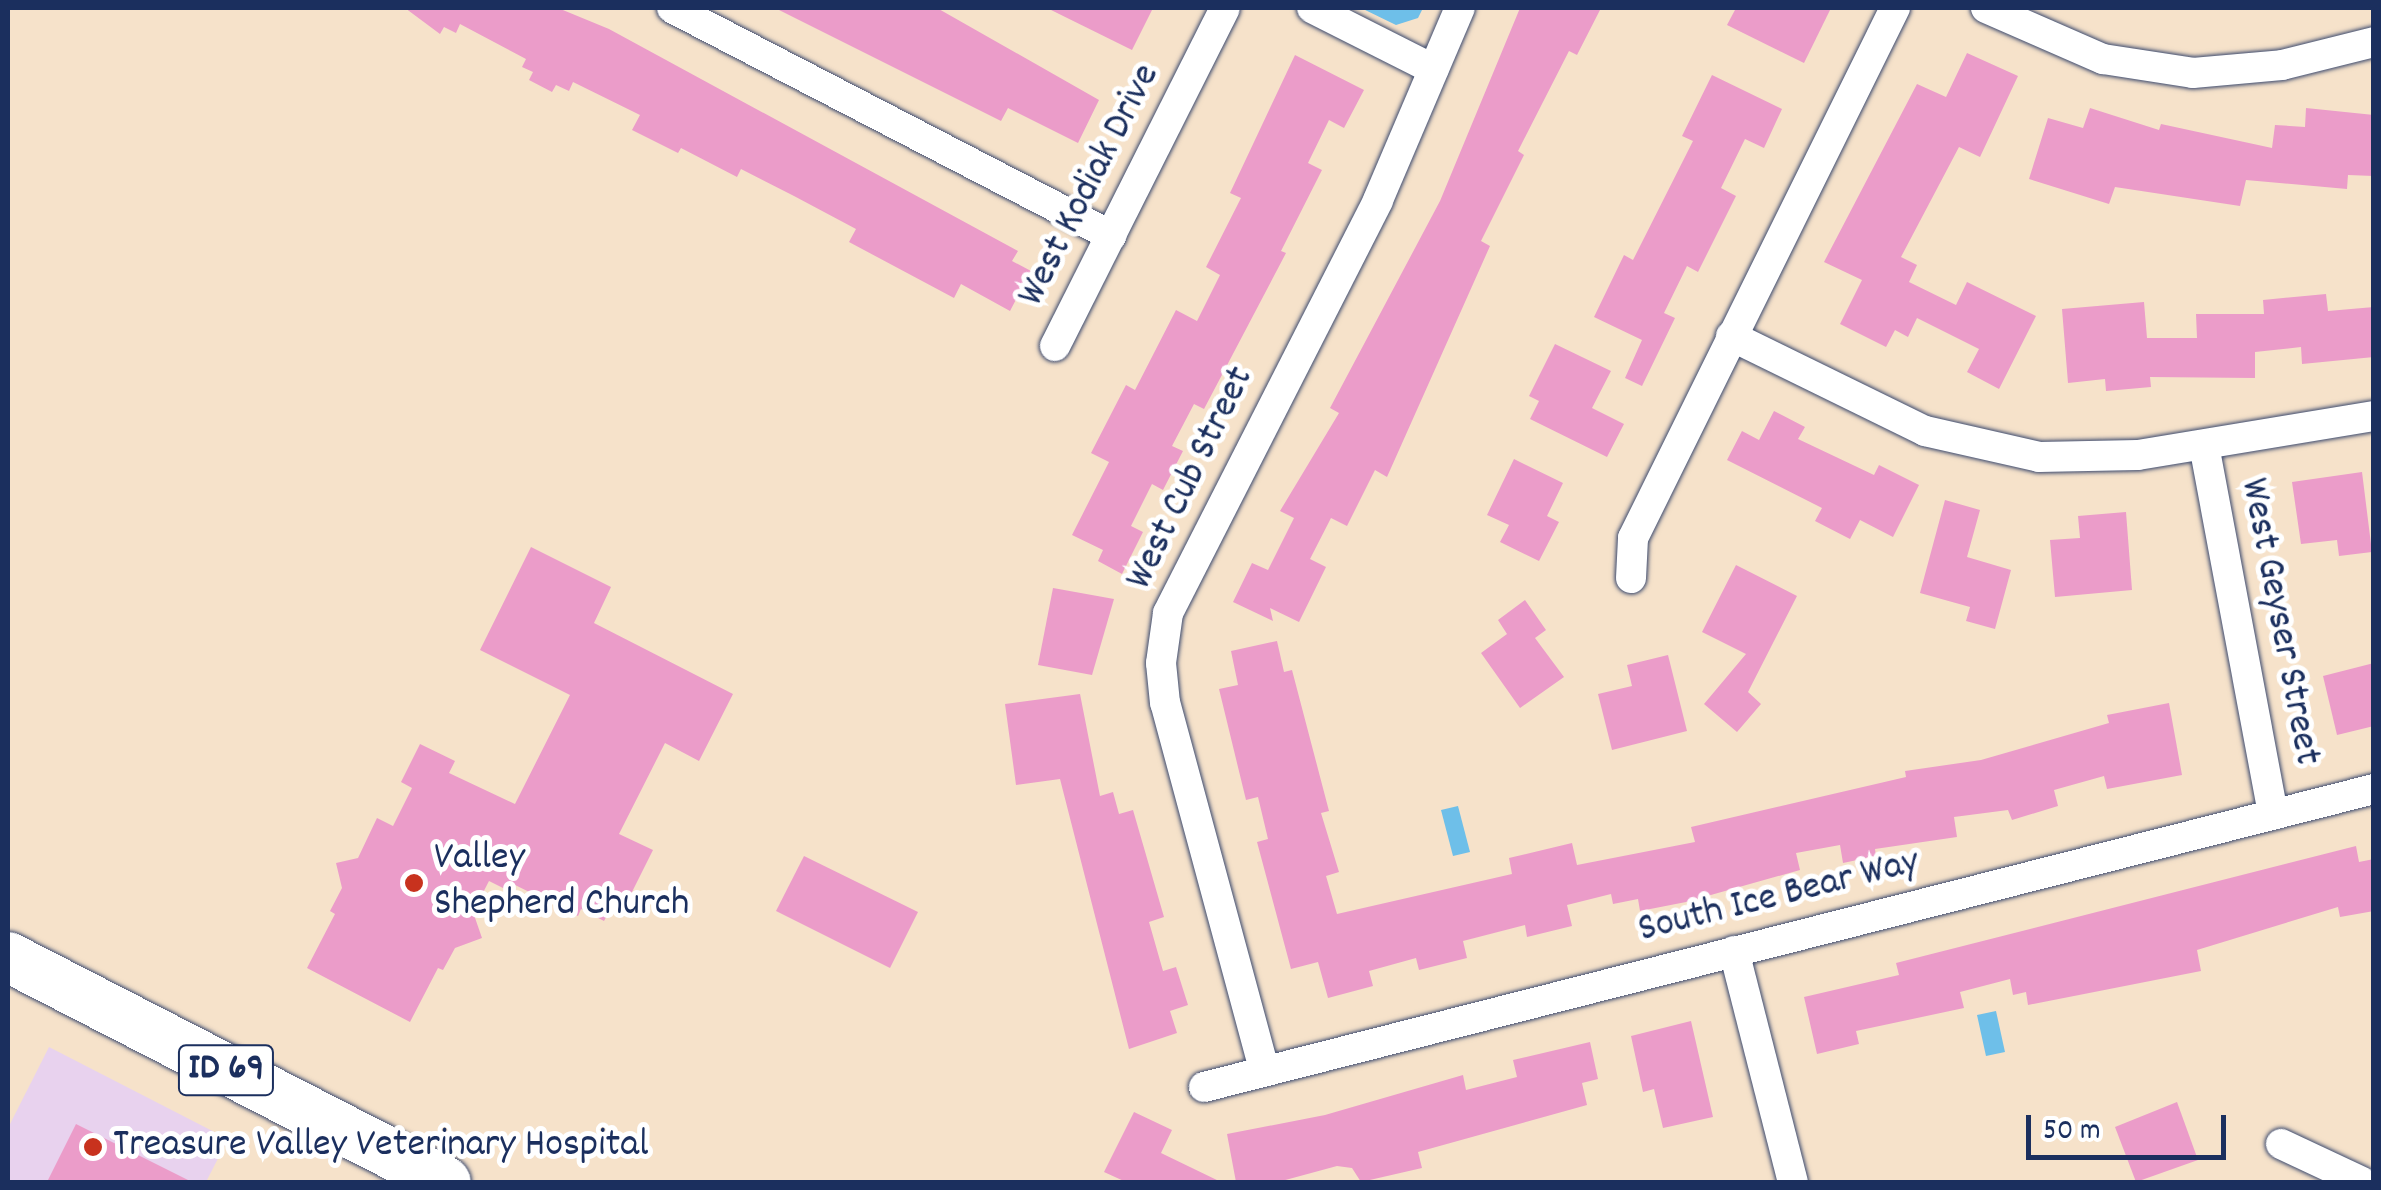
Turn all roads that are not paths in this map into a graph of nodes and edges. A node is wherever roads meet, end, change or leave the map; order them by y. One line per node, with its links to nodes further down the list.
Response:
1 (672, 8): 9 (street)
2 (1225, 8): 9 (street, West Kodiak Drive)
3 (1312, 8): 8 (street)
4 (1460, 8): 8 (street, West Cub Street)
5 (1895, 8): 10 (street)
6 (1986, 8): 7 (street)
7 (2374, 42)
8 (1433, 69): 19 (street, West Cub Street)
9 (1112, 236): 11 (street, West Kodiak Drive)
10 (1731, 336): 13 (street); 14 (street)
11 (1056, 346)
12 (2374, 416): 13 (street)
13 (2204, 444): 16 (street, West Geyser Street)
14 (1631, 578)
15 (2374, 789): 16 (street, South Ice Bear Way)
16 (2274, 815): 17 (street, South Ice Bear Way)
17 (1734, 950): 19 (street, South Ice Bear Way); 23 (street)
18 (8, 956): 22 (main road, ID 69)
19 (1264, 1069): 20 (street, South Ice Bear Way)
20 (1204, 1086)
21 (2281, 1144): 24 (street)
22 (446, 1182)
23 (1793, 1182)
24 (2362, 1182)

